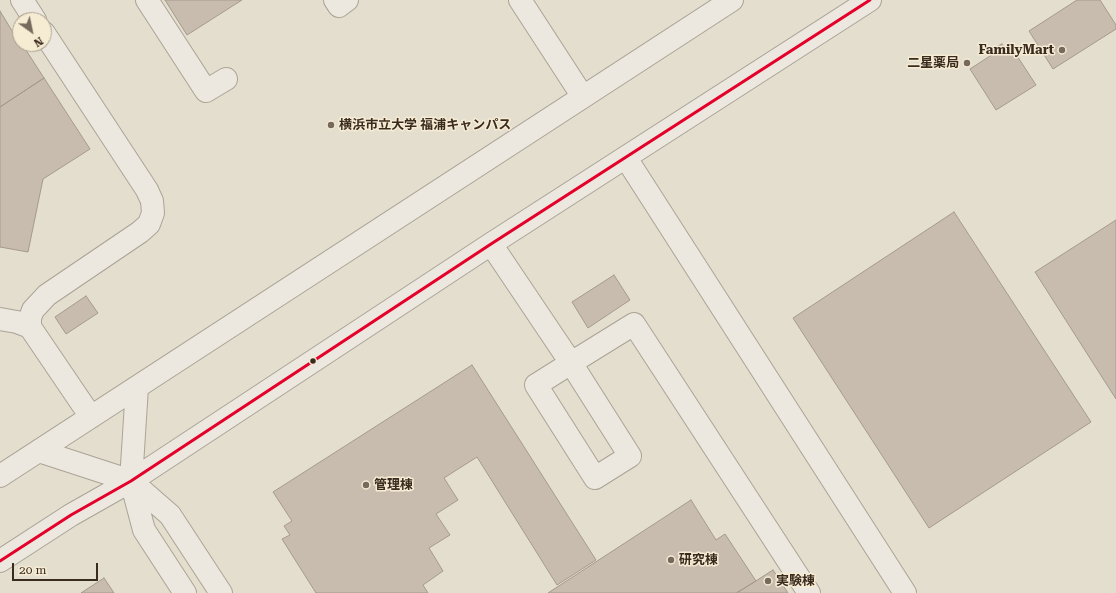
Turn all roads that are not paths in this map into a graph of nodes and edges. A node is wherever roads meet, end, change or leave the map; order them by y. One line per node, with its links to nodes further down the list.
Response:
1 (22, 0): 8 (street)
2 (147, 0): 10 (street)
3 (335, 0): 4 (street)
4 (347, 0)
5 (520, 0): 11 (street)
6 (732, 0): 11 (street)
7 (870, 0): 12 (street)
8 (30, 12)
9 (52, 45): 15 (street)
10 (226, 79)
11 (583, 97): 17 (street)
12 (626, 158): 13 (street); 26 (street)
13 (491, 244): 16 (street); 21 (street)
14 (0, 319): 15 (street)
15 (30, 327): 18 (street)
16 (571, 363): 16 (street); 25 (street)
17 (137, 387): 18 (street); 21 (street)
18 (91, 417): 19 (street)
19 (39, 451): 20 (street); 21 (street)
20 (0, 476)
21 (131, 481): 22 (street); 23 (street); 24 (street)
22 (0, 561)
23 (185, 593)
24 (221, 593)
25 (809, 593)
26 (905, 593)

